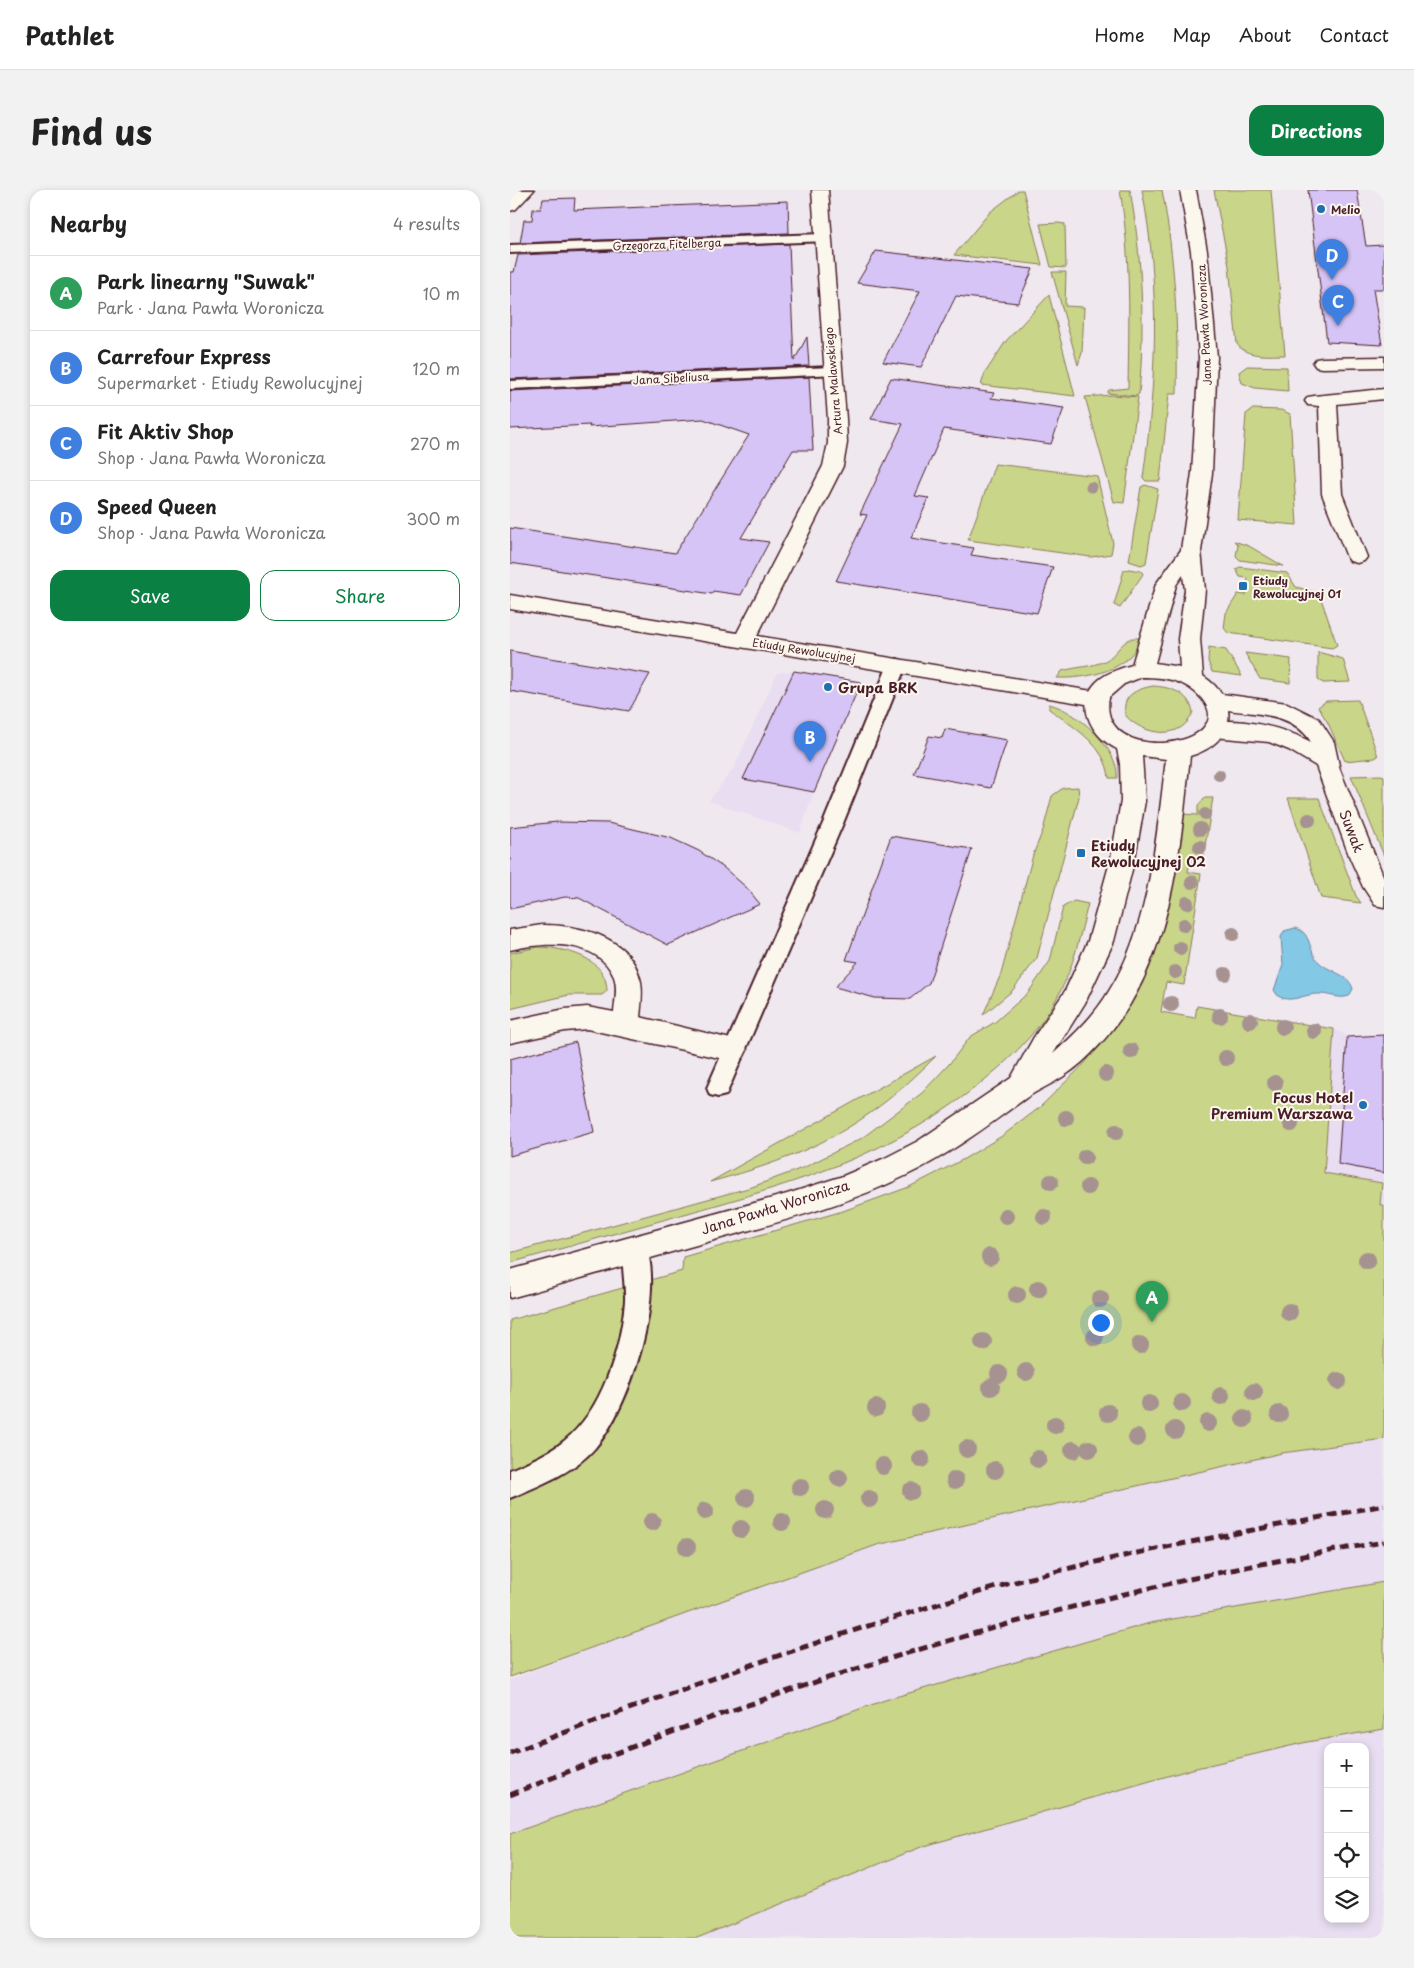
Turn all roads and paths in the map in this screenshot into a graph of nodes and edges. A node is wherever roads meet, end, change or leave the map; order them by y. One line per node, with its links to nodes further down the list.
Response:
1 (526, 190): 4 (street)
2 (820, 190): 5 (street, Artura Malawskiego)
3 (1188, 190): 12 (street, Jana Pawła Woronicza)
4 (510, 206)
5 (823, 238): 6 (lane, Grzegorza Fitelberga); 9 (street, Artura Malawskiego)
6 (510, 249)
7 (1384, 362): 8 (street)
8 (1322, 363)
9 (832, 371): 10 (lane, Jana Sibeliusa); 15 (street, Artura Malawskiego)
10 (510, 385)
11 (1384, 394): 13 (street)
12 (1191, 551): 17 (street, Jana Pawła Woronicza); 18 (street, Jana Pawła Woronicza)
13 (1357, 557)
14 (510, 602): 15 (street, Etiudy Rewolucyjnej)
15 (744, 640): 16 (street, Etiudy Rewolucyjnej)
16 (897, 665): 19 (street, Etiudy Rewolucyjnej); 29 (lane)
17 (1142, 670): 18 (street); 19 (street)
18 (1192, 679): 20 (street)
19 (1098, 699): 22 (street)
20 (1216, 702): 21 (street); 24 (street, Suwak)
21 (1214, 729): 23 (street); 24 (street)
22 (1127, 744): 23 (street); 30 (street, Jana Pawła Woronicza)
23 (1179, 750): 30 (street, Jana Pawła Woronicza)
24 (1326, 762): 25 (street, Suwak)
25 (1384, 898)
26 (510, 940): 27 (street)
27 (626, 1025): 28 (street); 29 (street)
28 (510, 1032)
29 (733, 1050): 31 (lane)
30 (1021, 1087): 32 (street, Jana Pawła Woronicza)
31 (718, 1088)
32 (635, 1249): 33 (street, Jana Pawła Woronicza); 34 (lane)
33 (510, 1284)
34 (510, 1484)

